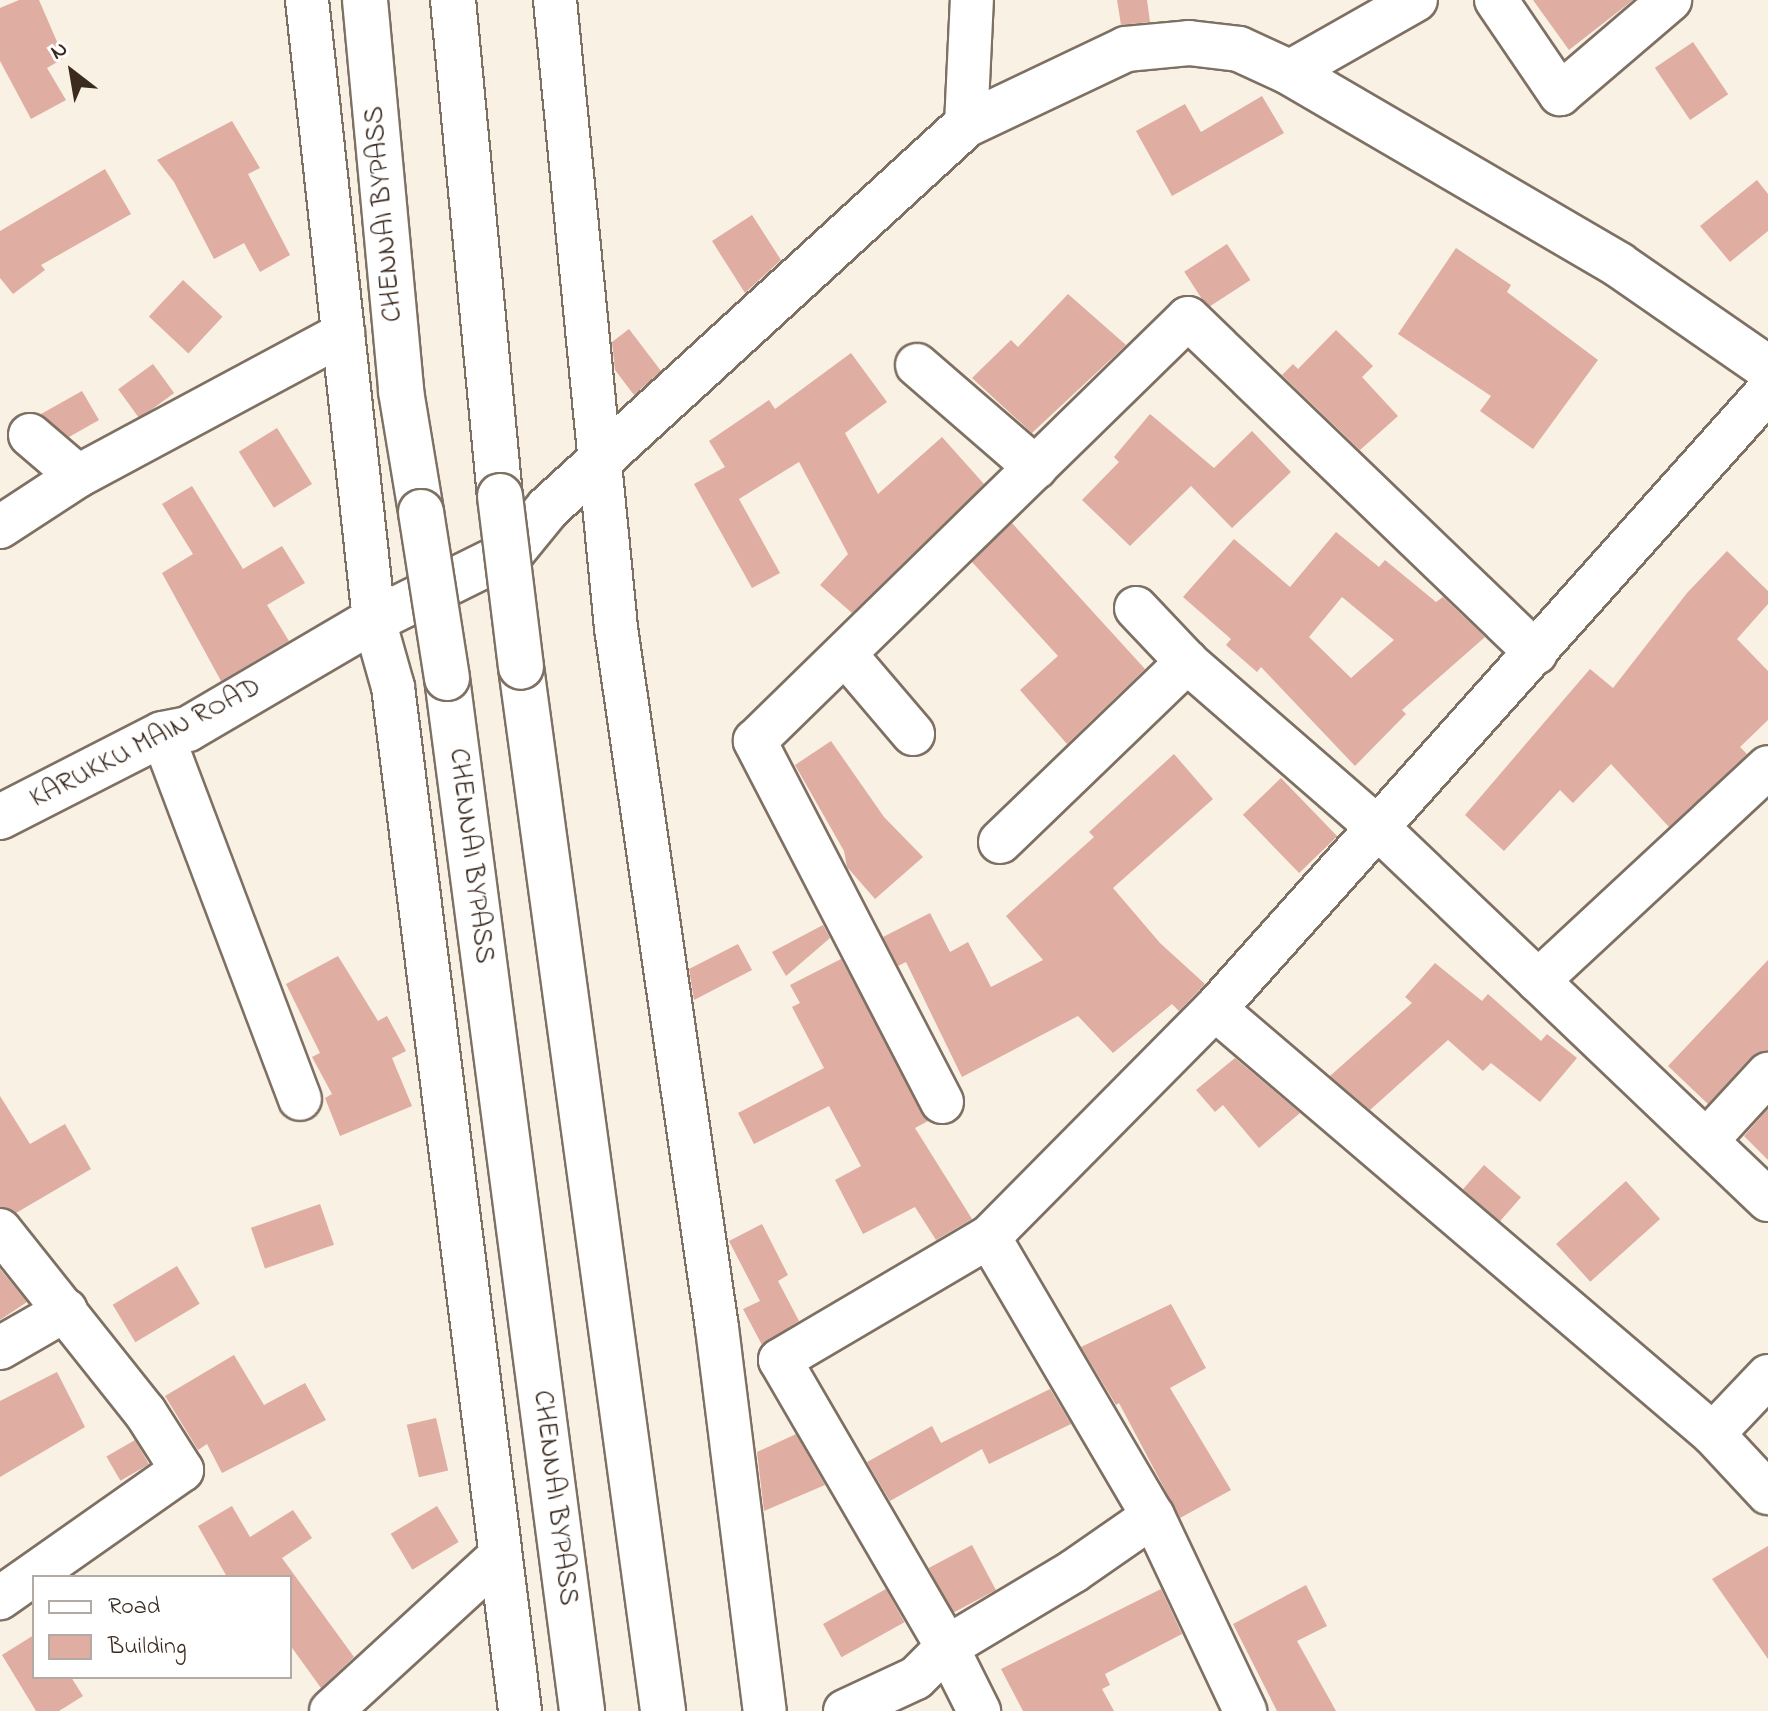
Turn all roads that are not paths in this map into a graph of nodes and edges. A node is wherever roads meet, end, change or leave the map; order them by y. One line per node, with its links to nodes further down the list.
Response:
1 (307, 0): 11 (street)
2 (365, 0): 53 (main road, CHENNAI BYPASS, bridge)
3 (453, 0): 54 (main road, bridge)
4 (555, 0): 16 (street)
5 (972, 0): 10 (street)
6 (1416, 0): 9 (street)
7 (1496, 0): 8 (street)
8 (1670, 0)
9 (1289, 72): 10 (main road, KARUKKU MAIN ROAD); 13 (main road, KARUKKU MAIN ROAD)
10 (966, 125): 16 (main road, KARUKKU MAIN ROAD)
11 (343, 334): 18 (street); 21 (street)
12 (917, 365): 17 (street)
13 (1768, 368)
14 (1768, 391): 22 (street)
15 (30, 435): 18 (street)
16 (601, 460): 21 (main road, KARUKKU MAIN ROAD); 55 (street)
17 (1036, 468): 22 (street); 23 (street)
18 (78, 476): 19 (street)
19 (0, 527)
20 (1136, 608): 24 (street)
21 (374, 620): 25 (main road, KARUKKU MAIN ROAD); 46 (street)
22 (1536, 653): 29 (street)
23 (845, 654): 26 (street); 35 (street)
24 (1187, 662): 29 (street); 30 (street)
25 (162, 734): 28 (main road, KARUKKU MAIN ROAD); 34 (street)
26 (913, 734)
27 (1768, 767): 31 (street)
28 (0, 817)
29 (1378, 828): 31 (street); 32 (street)
30 (1000, 842)
31 (1538, 981): 36 (street)
32 (1215, 1009): 39 (street); 43 (street)
33 (1768, 1074): 36 (street)
34 (300, 1099)
35 (942, 1102)
36 (1707, 1140): 37 (street)
37 (1768, 1200)
38 (0, 1230): 40 (street)
39 (989, 1237): 45 (street); 50 (street)
40 (66, 1310): 41 (street); 48 (street)
41 (0, 1348)
42 (1768, 1376): 43 (street)
43 (1713, 1434): 44 (street)
44 (1768, 1493)
45 (1153, 1516): 50 (street); 58 (street)
46 (499, 1557): 51 (street); 52 (street)
47 (32, 1575): 49 (street)
48 (33, 1575)
49 (0, 1598)
50 (947, 1647): 56 (street); 57 (street)
51 (331, 1711)
52 (520, 1711)
53 (582, 1711)
54 (663, 1711)
55 (765, 1711)
56 (845, 1711)
57 (979, 1711)
58 (1245, 1711)

